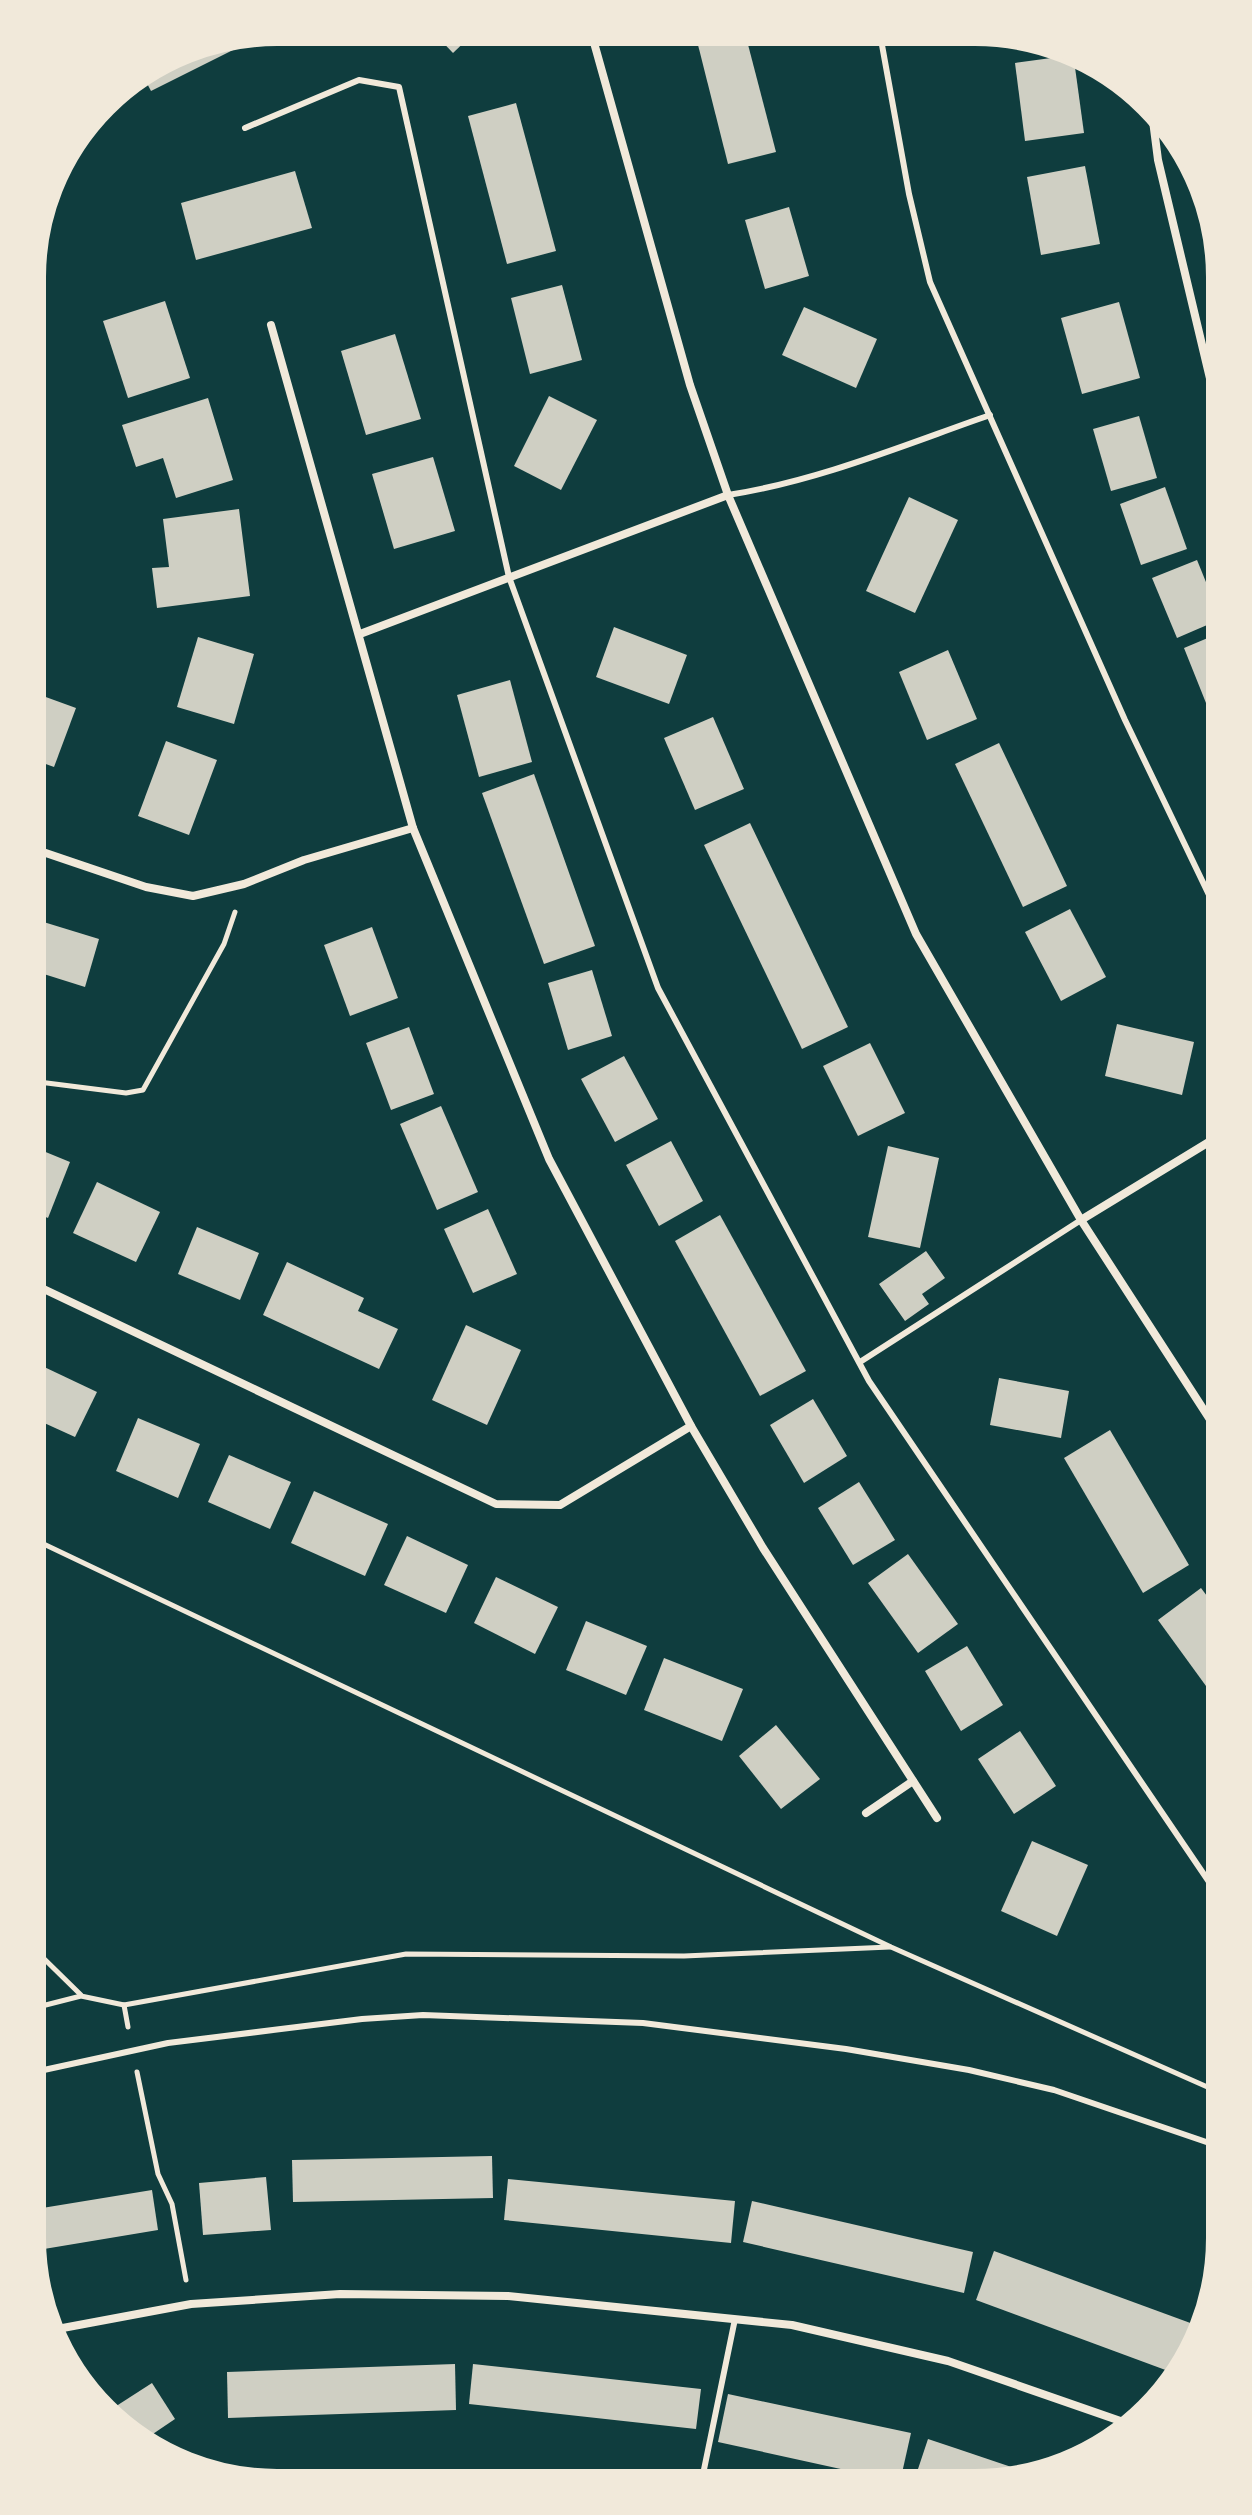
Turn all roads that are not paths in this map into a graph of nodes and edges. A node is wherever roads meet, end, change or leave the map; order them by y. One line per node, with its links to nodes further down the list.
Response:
1 (594, 44): 8 (street)
2 (882, 44): 7 (lane)
3 (245, 128): 9 (lane)
4 (1154, 128): 6 (street)
5 (271, 325): 10 (street)
6 (1208, 370)
7 (990, 415): 8 (lane); 13 (lane)
8 (728, 495): 9 (street); 15 (street)
9 (509, 577): 10 (street); 17 (lane)
10 (360, 634): 11 (street)
11 (413, 828): 12 (street); 19 (street)
12 (44, 852)
13 (1208, 893)
14 (1208, 1143): 15 (street)
15 (1081, 1220): 17 (lane); 18 (street)
16 (44, 1289): 19 (street)
17 (860, 1362): 23 (lane)
18 (1208, 1416)
19 (691, 1426): 20 (street)
20 (913, 1781): 21 (street); 22 (street)
21 (866, 1813)
22 (937, 1818)
23 (1208, 1880)
24 (44, 2070): 25 (lane)
25 (1208, 2143)
26 (735, 2319): 27 (street); 28 (street); 29 (lane)
27 (62, 2328)
28 (1119, 2421)
29 (704, 2471)

